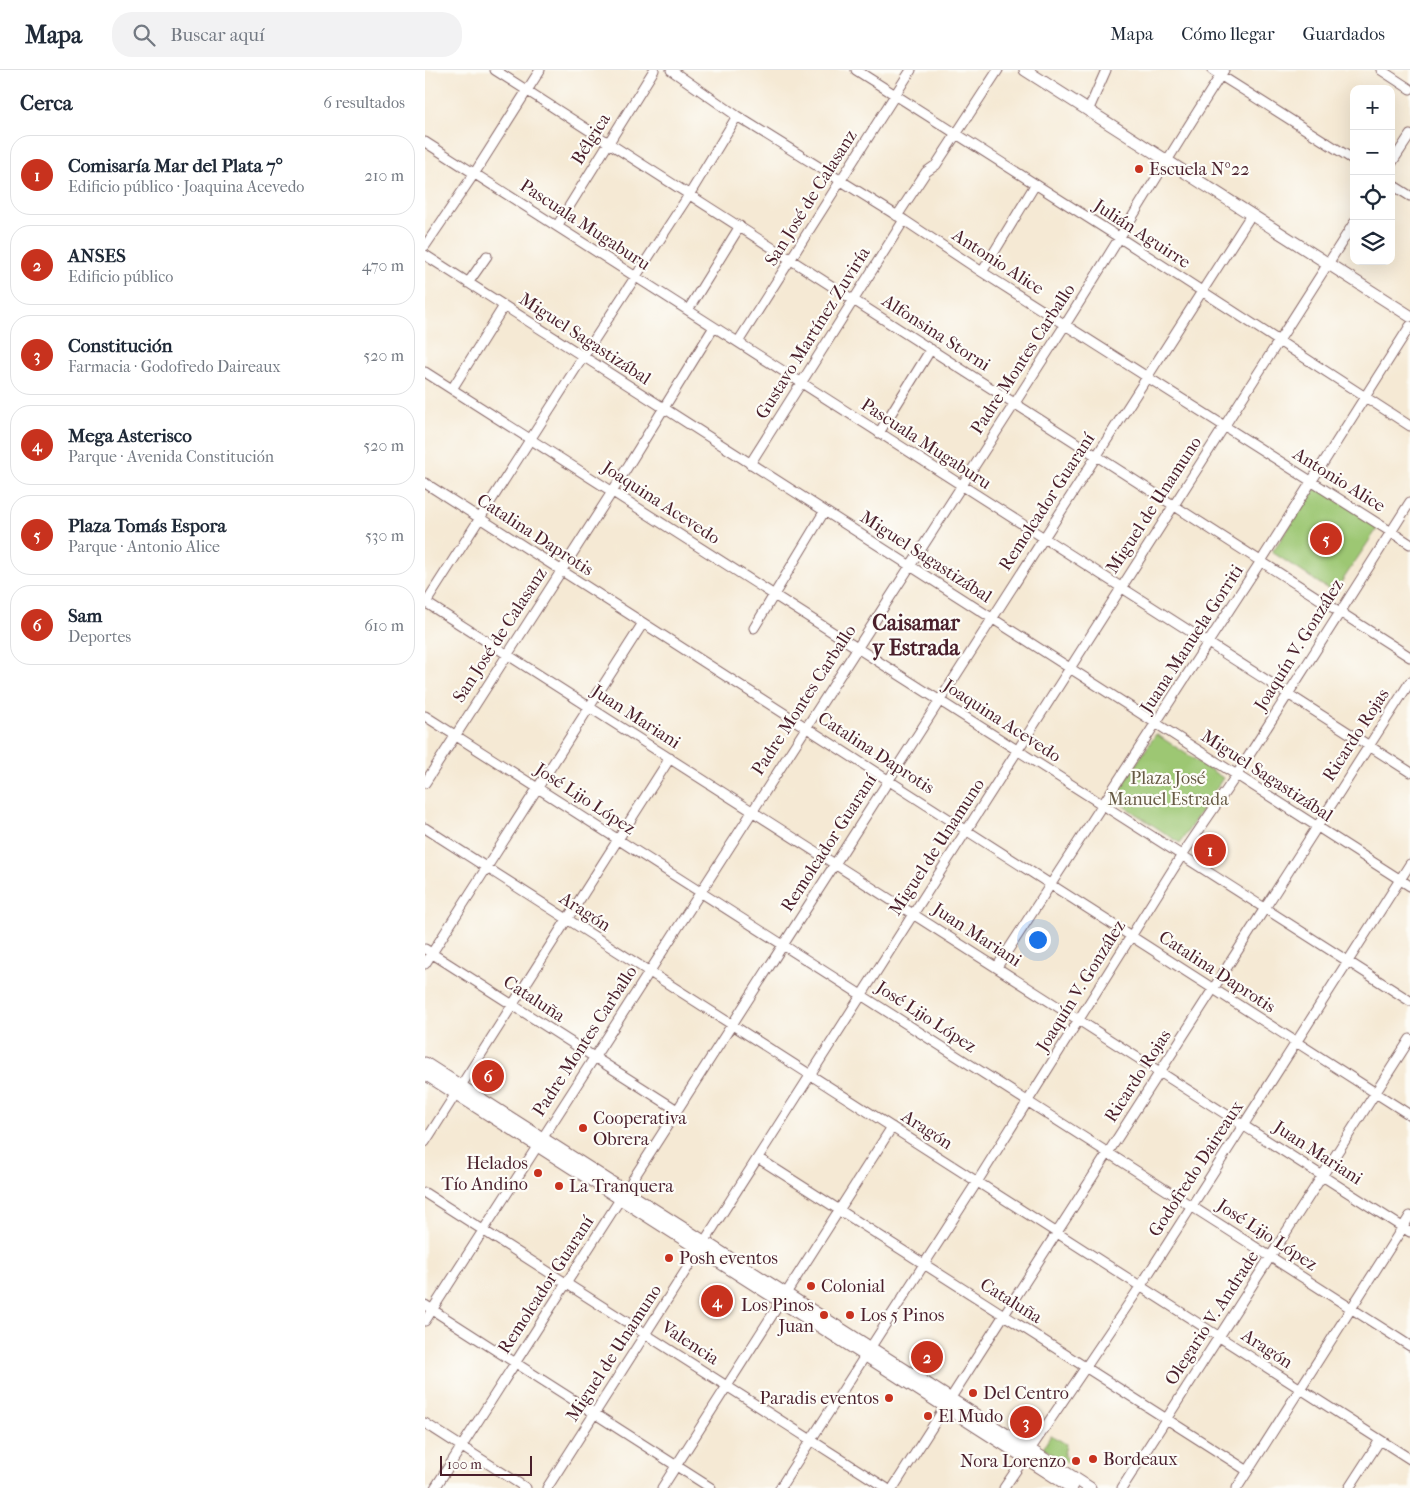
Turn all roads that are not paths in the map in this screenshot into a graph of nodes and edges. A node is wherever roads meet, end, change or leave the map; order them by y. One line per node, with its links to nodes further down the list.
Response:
1 (495, 70): 14 (street, Alfonsina Storni)
2 (540, 70): 14 (street)
3 (654, 70): 21 (street, Bélgica)
4 (671, 70): 17 (street, Antonio Alice)
5 (856, 70): 15 (street, Julián Aguirre)
6 (911, 70): 15 (street, San José de Calasanz)
7 (998, 70): 18 (street, Gustavo Martínez Zuviría)
8 (1025, 70): 16 (main road)
9 (1106, 70): 16 (street)
10 (1212, 70): 12 (street)
11 (1381, 70): 13 (street)
12 (1222, 73): 22 (street); 24 (street, Padre Montes Carballo)
13 (1410, 89)
14 (527, 90): 21 (street, Alfonsina Storni); 25 (street)
15 (895, 95): 18 (street, Julián Aguirre); 26 (street, San José de Calasanz)
16 (1088, 111): 24 (main road)
17 (737, 116): 26 (street, Antonio Alice); 29 (street)
18 (955, 134): 27 (street, Julián Aguirre); 32 (street, Gustavo Martínez Zuviría)
19 (1410, 135): 23 (street)
20 (425, 142): 25 (street, Pascuala Mugaburu)
21 (608, 143): 29 (street, Alfonsina Storni); 33 (street, Bélgica)
22 (1350, 157)
23 (1395, 158)
24 (1166, 160): 31 (main road); 36 (street, Padre Montes Carballo)
25 (474, 174): 33 (street, Pascuala Mugaburu); 37 (street)
26 (840, 182): 32 (street, Antonio Alice); 40 (street, San José de Calasanz)
27 (1035, 185): 36 (street, Julián Aguirre); 42 (street)
28 (1395, 187): 30 (street)
29 (689, 195): 34 (street, Alfonsina Storni); 43 (street)
30 (1410, 196)
31 (1251, 215): 41 (main road); 45 (street, Remolcador Guaraní)
32 (900, 218): 42 (street, Antonio Alice); 46 (street, Gustavo Martínez Zuviría)
33 (557, 226): 43 (street, Pascuala Mugaburu)
34 (740, 226): 40 (street, Alfonsina Storni); 48 (street)
35 (1350, 229): 41 (street, Miguel de Unamuno)
36 (1120, 238): 45 (street, Julián Aguirre); 50 (street, Padre Montes Carballo)
37 (425, 246)
38 (425, 255): 44 (street, Miguel Sagastizábal)
39 (487, 256): 44 (street)
40 (791, 259): 46 (street, Alfonsina Storni); 54 (street, San José de Calasanz)
41 (1328, 264): 49 (main road); 53 (street, Miguel de Unamuno)
42 (982, 272): 50 (street, Antonio Alice)
43 (635, 276): 48 (street, Pascuala Mugaburu); 56 (street)
44 (468, 283): 47 (street, Miguel Sagastizábal)
45 (1201, 292): 53 (street, Julián Aguirre); 58 (street, Remolcador Guaraní)
46 (854, 299): 55 (street, Alfonsina Storni); 59 (street, Gustavo Martínez Zuviría)
47 (503, 306): 56 (street, Miguel Sagastizábal); 60 (street)
48 (687, 310): 52 (street, Pascuala Mugaburu)
49 (1410, 316)
50 (1065, 324): 58 (street, Antonio Alice); 62 (street, Padre Montes Carballo)
51 (1410, 326): 61 (street, Juana Manuela Gorriti)
52 (714, 327): 54 (street, Pascuala Mugaburu); 63 (street, San José de Calasanz)
53 (1278, 341): 61 (street, Julián Aguirre); 64 (street, Miguel de Unamuno)
54 (738, 342): 59 (street, Pascuala Mugaburu)
55 (931, 349): 62 (street, Alfonsina Storni); 66 (street)
56 (583, 357): 63 (street, Miguel Sagastizábal); 67 (street)
57 (425, 372): 60 (street, Joaquina Acevedo)
58 (1147, 376): 64 (street, Antonio Alice); 68 (street, Remolcador Guaraní)
59 (801, 383): 66 (street, Pascuala Mugaburu); 69 (street, Gustavo Martínez Zuviría)
60 (452, 389): 67 (street, Joaquina Acevedo)
61 (1365, 397): 65 (street, Julián Aguirre); 70 (street, Juana Manuela Gorriti)
62 (1015, 403): 68 (street, Alfonsina Storni); 72 (street, Padre Montes Carballo)
63 (663, 408): 69 (street, Miguel Sagastizábal); 73 (street, San José de Calasanz)
64 (1224, 426): 70 (street, Antonio Alice); 75 (street, Miguel de Unamuno)
65 (1410, 426)
66 (879, 433): 72 (street, Pascuala Mugaburu)
67 (530, 439): 73 (street, Joaquina Acevedo); 77 (street)
68 (1097, 455): 75 (street, Alfonsina Storni); 79 (street, Remolcador Guaraní)
69 (751, 464): 76 (street, Miguel Sagastizábal)
70 (1312, 482): 78 (street, Antonio Alice); 81 (street, Juana Manuela Gorriti)
71 (425, 484): 77 (street, Catalina Daprotis)
72 (962, 486): 79 (street, Pascuala Mugaburu); 82 (street, Padre Montes Carballo)
73 (612, 492): 83 (street, San José de Calasanz); 85 (street, Joaquina Acevedo)
74 (1410, 502): 78 (street, Joaquín V. González)
75 (1174, 505): 81 (street, Alfonsina Storni); 84 (street, Miguel de Unamuno)
76 (825, 512): 82 (street, Miguel Sagastizábal); 85 (street)
77 (480, 518): 83 (street, Catalina Daprotis); 86 (street)
78 (1391, 532): 80 (street, Antonio Alice); 87 (street, Joaquín V. González)
79 (1043, 538): 84 (street, Pascuala Mugaburu); 88 (street, Remolcador Guaraní)
80 (1410, 544)
81 (1261, 561): 87 (street, Alfonsina Storni); 91 (street, Juana Manuela Gorriti)
82 (910, 566): 88 (street, Miguel Sagastizábal); 92 (street, Padre Montes Carballo)
83 (561, 571): 89 (street, Catalina Daprotis); 93 (street, San José de Calasanz)
84 (1120, 588): 91 (street, Pascuala Mugaburu); 95 (street, Miguel de Unamuno)
85 (774, 595): 90 (street); 92 (street, Joaquina Acevedo)
86 (425, 603): 93 (street, Juan Mariani)
87 (1339, 612): 94 (street, Alfonsina Storni); 97 (street, Joaquín V. González)
88 (992, 619): 95 (street, Miguel Sagastizábal); 98 (street, Remolcador Guaraní)
89 (643, 623): 99 (street); 102 (street, Catalina Daprotis)
90 (754, 628)
91 (1208, 644): 97 (street, Pascuala Mugaburu); 101 (street, Juana Manuela Gorriti)
92 (857, 648): 98 (street, Joaquina Acevedo); 102 (street, Padre Montes Carballo)
93 (507, 654): 99 (street, Juan Mariani); 103 (street, San José de Calasanz)
94 (1410, 657)
95 (1070, 668): 101 (street, Miguel Sagastizábal); 105 (street, Miguel de Unamuno)
96 (1410, 682): 104 (street, Ricardo Rojas)
97 (1288, 694): 104 (street, Pascuala Mugaburu); 108 (street, Joaquín V. González)
98 (939, 700): 105 (street, Joaquina Acevedo); 109 (street, Remolcador Guaraní)
99 (589, 707): 106 (street, Juan Mariani); 111 (street)
100 (425, 716): 103 (street, José Lijo López)
101 (1156, 724): 108 (street, Miguel Sagastizábal); 112 (street, Juana Manuela Gorriti)
102 (806, 728): 109 (street, Catalina Daprotis); 113 (street, Padre Montes Carballo)
103 (455, 735): 110 (street, San José de Calasanz); 111 (street, José Lijo López)
104 (1368, 746): 107 (street, Pascuala Mugaburu); 114 (street, Ricardo Rojas)
105 (1018, 750): 112 (street, Joaquina Acevedo); 116 (street, Miguel de Unamuno)
106 (670, 758): 113 (street, Juan Mariani); 117 (street)
107 (1410, 772)
108 (1236, 776): 114 (street, Miguel Sagastizábal); 118 (street, Joaquín V. González)
109 (888, 780): 116 (street, Catalina Daprotis); 119 (street, Remolcador Guaraní)
110 (425, 783)
111 (538, 788): 117 (street, José Lijo López); 121 (street)
112 (1103, 805): 118 (street, Joaquina Acevedo); 123 (street, Juana Manuela Gorriti)
113 (752, 811): 119 (street, Juan Mariani); 125 (street, Padre Montes Carballo)
114 (1317, 826): 122 (street, Miguel Sagastizábal); 126 (street, Ricardo Rojas)
115 (425, 828): 121 (street, Aragón)
116 (967, 830): 123 (street, Catalina Daprotis); 127 (street, Miguel de Unamuno)
117 (619, 839): 125 (street, José Lijo López); 128 (street)
118 (1182, 855): 126 (street, Joaquina Acevedo); 129 (street, Joaquín V. González)
119 (835, 864): 127 (street, Juan Mariani); 130 (street, Remolcador Guaraní)
120 (1410, 864): 122 (street, Godofredo Daireaux)
121 (487, 868): 128 (street, Aragón); 131 (street)
122 (1400, 880): 124 (street, Miguel Sagastizábal); 132 (street, Godofredo Daireaux)
123 (1051, 885): 129 (street, Catalina Daprotis); 134 (street, Juana Manuela Gorriti)
124 (1410, 886)
125 (701, 892): 130 (street, José Lijo López); 135 (street, Padre Montes Carballo)
126 (1264, 908): 132 (street, Joaquina Acevedo); 136 (street, Ricardo Rojas)
127 (913, 914): 134 (street, Juan Mariani); 137 (street, Miguel de Unamuno)
128 (567, 919): 135 (street, Aragón); 139 (street)
129 (1131, 936): 136 (street, Catalina Daprotis); 140 (street, Joaquín V. González)
130 (783, 945): 137 (street, José Lijo López); 141 (street, Remolcador Guaraní)
131 (428, 951): 133 (street); 139 (street, Cataluña)
132 (1348, 961): 138 (street, Joaquina Acevedo); 143 (street, Godofredo Daireaux)
133 (425, 964)
134 (997, 967): 140 (street, Juan Mariani)
135 (649, 972): 141 (street, Aragón); 144 (street, Padre Montes Carballo)
136 (1213, 988): 143 (street, Catalina Daprotis); 146 (street, Ricardo Rojas)
137 (862, 995): 148 (street, Miguel de Unamuno); 151 (street, José Lijo López)
138 (1410, 1001)
139 (513, 1005): 144 (street, Cataluña); 149 (street)
140 (1079, 1020): 146 (street, Juan Mariani); 151 (street, Joaquín V. González)
141 (731, 1025): 148 (street, Aragón); 152 (street, Remolcador Guaraní)
142 (1410, 1039): 150 (street, Olegario V. Andrade)
143 (1297, 1042): 150 (street, Catalina Daprotis); 154 (street, Godofredo Daireaux)
144 (594, 1057): 152 (street, Cataluña); 157 (street, Padre Montes Carballo)
145 (425, 1063): 149 (main road)
146 (1160, 1072): 154 (street, Juan Mariani); 158 (street, Ricardo Rojas)
147 (425, 1074): 149 (main road)
148 (811, 1075): 155 (street, Aragón); 159 (street, Miguel de Unamuno)
149 (458, 1090): 156 (street); 157 (main road)
150 (1375, 1093): 153 (street, Catalina Daprotis); 160 (street, Olegario V. Andrade)
151 (1027, 1101): 158 (street, José Lijo López); 161 (street, Joaquín V. González)
152 (677, 1110): 163 (street, Remolcador Guaraní)
153 (1410, 1115)
154 (1243, 1125): 160 (street, Juan Mariani); 164 (street, Godofredo Daireaux)
155 (892, 1127): 161 (street, Aragón); 165 (street)
156 (425, 1142)
157 (540, 1142): 163 (main road); 168 (street, Padre Montes Carballo)
158 (1108, 1152): 164 (street, José Lijo López); 169 (street, Ricardo Rojas)
159 (758, 1158): 165 (street, Cataluña); 170 (street, Miguel de Unamuno)
160 (1323, 1176): 167 (street, Juan Mariani); 171 (street, Olegario V. Andrade)
161 (977, 1182): 169 (street, Aragón); 172 (street, Joaquín V. González)
162 (425, 1193): 168 (street, Valencia)
163 (622, 1195): 170 (main road); 173 (street, Remolcador Guaraní)
164 (1192, 1206): 171 (street, José Lijo López); 174 (street, Godofredo Daireaux)
165 (839, 1210): 172 (street, Cataluña); 175 (street)
166 (1410, 1216): 167 (street)
167 (1407, 1229): 177 (street)
168 (483, 1230): 173 (street, Valencia); 176 (street, Padre Montes Carballo)
169 (1057, 1233): 174 (street, Aragón); 178 (street, Ricardo Rojas)
170 (702, 1246): 175 (main road); 180 (street, Miguel de Unamuno)
171 (1271, 1256): 177 (street, José Lijo López); 181 (street, Olegario V. Andrade)
172 (924, 1264): 178 (street, Cataluña); 183 (street, Joaquín V. González)
173 (566, 1283): 180 (street, Valencia); 184 (street, Remolcador Guaraní)
174 (1140, 1286): 181 (street, Aragón); 185 (street, Godofredo Daireaux)
175 (784, 1298): 183 (main road); 186 (street)
176 (429, 1307): 179 (street, Padre Montes Carballo); 184 (street)
177 (1351, 1308): 182 (street, José Lijo López); 187 (street)
178 (1004, 1315): 185 (street, Cataluña); 188 (street, Ricardo Rojas)
179 (425, 1321)
180 (645, 1334): 186 (street, Valencia); 189 (street, Miguel de Unamuno)
181 (1219, 1337): 187 (street, Aragón); 190 (street, Olegario V. Andrade)
182 (1410, 1346)
183 (867, 1352): 188 (main road); 192 (street, Joaquín V. González)
184 (515, 1363): 189 (street); 194 (street, Remolcador Guaraní)
185 (1085, 1367): 190 (street, Cataluña); 195 (street, Godofredo Daireaux)
186 (727, 1386): 192 (street, Valencia); 197 (street)
187 (1300, 1389): 193 (street, Aragón); 198 (street)
188 (948, 1403): 195 (main road); 206 (street, Ricardo Rojas)
189 (595, 1414): 197 (street); 201 (street, Miguel de Unamuno)
190 (1166, 1419): 198 (street, Cataluña); 210 (street, Olegario V. Andrade)
191 (425, 1423): 194 (street)
192 (811, 1440): 204 (street, Joaquín V. González); 205 (street, Valencia)
193 (1380, 1440): 196 (street, Aragón); 212 (street)
194 (461, 1446): 199 (street, Remolcador Guaraní); 200 (street)
195 (1027, 1454): 207 (street, Godofredo Daireaux); 208 (main road); 209 (main road)
196 (1410, 1460)
197 (676, 1466): 202 (street); 203 (street)
198 (1248, 1471): 211 (street)
199 (435, 1488)
200 (526, 1488)
201 (547, 1488)
202 (662, 1488)
203 (711, 1488)
204 (780, 1488)
205 (886, 1488)
206 (893, 1488)
207 (1004, 1488)
208 (1072, 1488)
209 (1090, 1488)
210 (1122, 1488)
211 (1237, 1488)
212 (1349, 1488)

